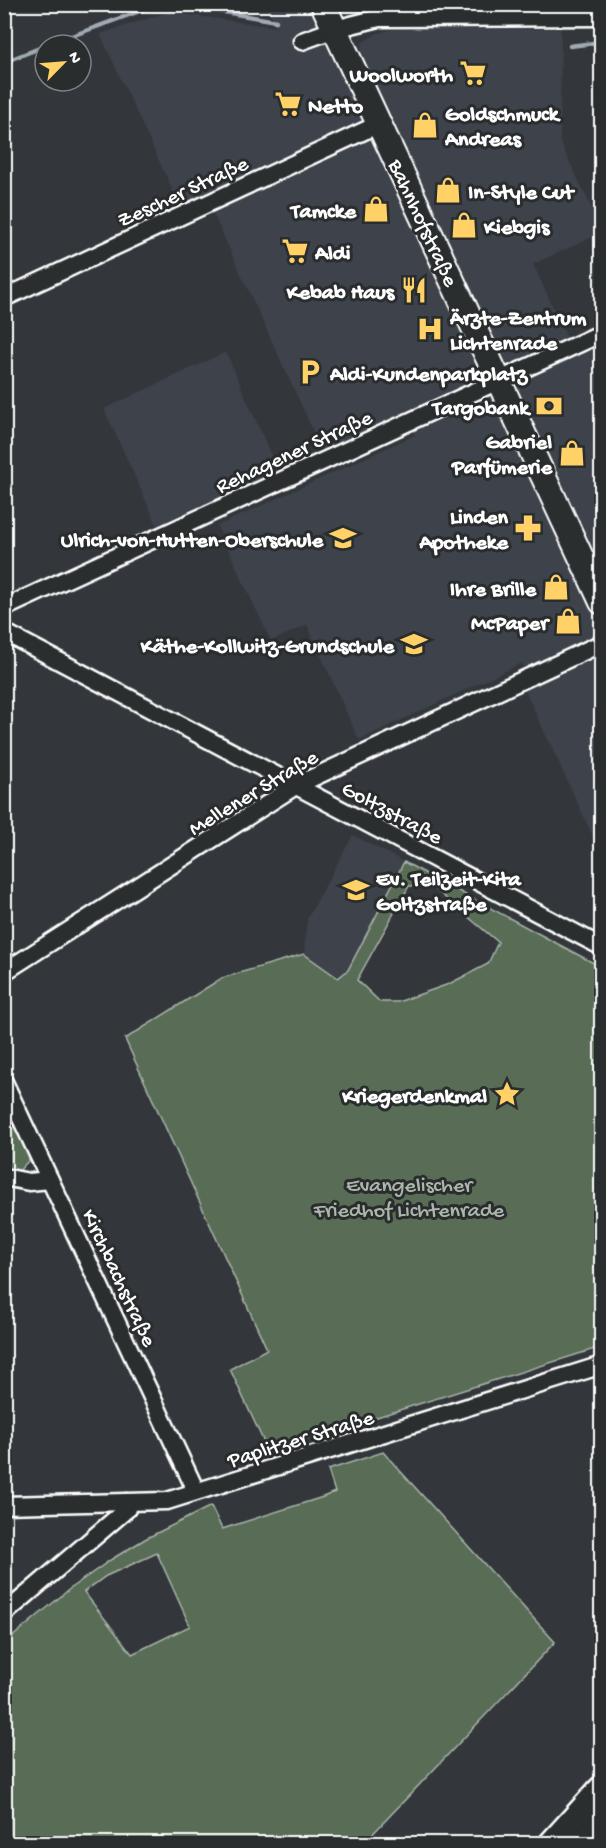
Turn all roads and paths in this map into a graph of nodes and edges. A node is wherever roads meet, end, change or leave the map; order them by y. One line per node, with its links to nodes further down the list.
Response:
1 (323, 4): 3 (street, Bahnhofstraße)
2 (602, 17): 3 (street)
3 (335, 29): 4 (street); 5 (street, Bahnhofstraße)
4 (302, 41)
5 (379, 124): 6 (street, Zescher Straße); 8 (street, Bahnhofstraße)
6 (4, 298)
7 (602, 333): 8 (street, Rehagener Straße)
8 (498, 380): 9 (street, Bahnhofstraße); 10 (street, Rehagener Straße)
9 (602, 602)
10 (4, 608)
11 (4, 632): 13 (street, Goltzstraße)
12 (602, 643): 13 (street, Mellener Straße)
13 (297, 785): 14 (street, Goltzstraße); 15 (street, Mellener Straße)
14 (602, 947)
15 (4, 972)
16 (4, 1082): 18 (street, Kirchbachstraße)
17 (4, 1177): 18 (street)
18 (50, 1180): 20 (street, Kirchbachstraße)
19 (602, 1365): 20 (street, Paplitzer Straße)
20 (196, 1491): 21 (street, Paplitzer Straße)
21 (127, 1502): 22 (street, Paplitzer Straße); 23 (street)
22 (4, 1505)
23 (4, 1614)
24 (602, 1790): 26 (main road)
25 (602, 1824): 27 (main road)
26 (553, 1844)
27 (584, 1844)

